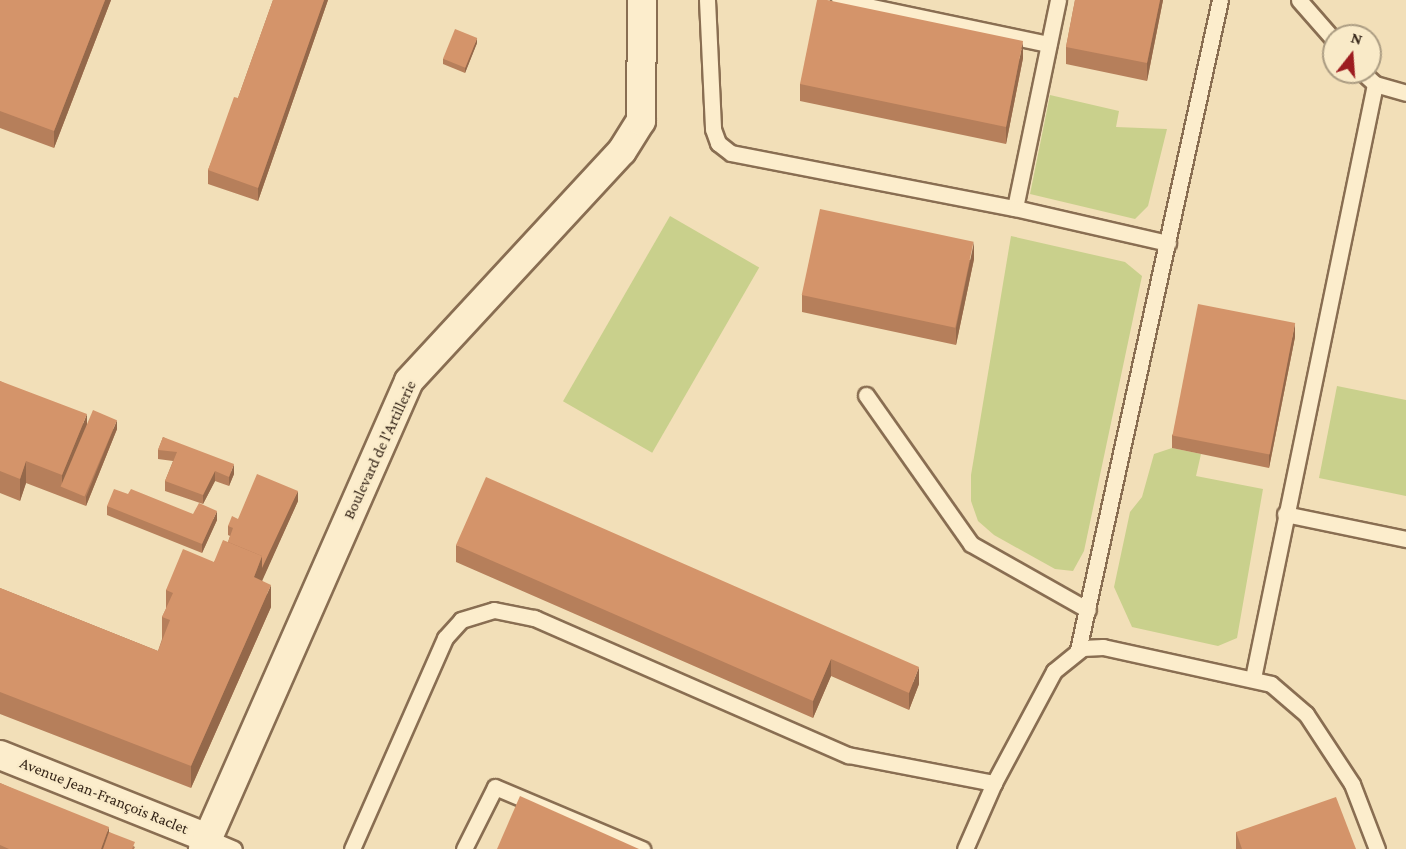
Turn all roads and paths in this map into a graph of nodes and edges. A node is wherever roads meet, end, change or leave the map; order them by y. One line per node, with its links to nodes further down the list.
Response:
1 (642, 0): 21 (street, Boulevard de l'Artillerie)
2 (706, 0): 11 (lane)
3 (839, 0): 8 (lane)
4 (1058, 0): 8 (lane)
5 (1220, 0): 12 (lane)
6 (1299, 0): 7 (lane)
7 (1322, 26)
8 (1048, 44): 11 (lane)
9 (1375, 84): 10 (lane); 14 (lane)
10 (1406, 93)
11 (1015, 208): 12 (lane)
12 (1168, 243): 16 (lane)
13 (866, 395): 16 (lane)
14 (1285, 514): 15 (lane); 18 (lane)
15 (1406, 539)
16 (1088, 610): 17 (lane)
17 (1078, 650): 18 (lane); 20 (lane)
18 (1253, 678): 27 (lane)
19 (0, 755): 21 (street, Avenue Jean-François Raclet)
20 (994, 783): 23 (lane); 26 (lane)
21 (206, 843): 22 (lane)
22 (234, 849)
23 (352, 849)
24 (464, 849): 25 (lane)
25 (642, 849)
26 (966, 849)
27 (1377, 849)

